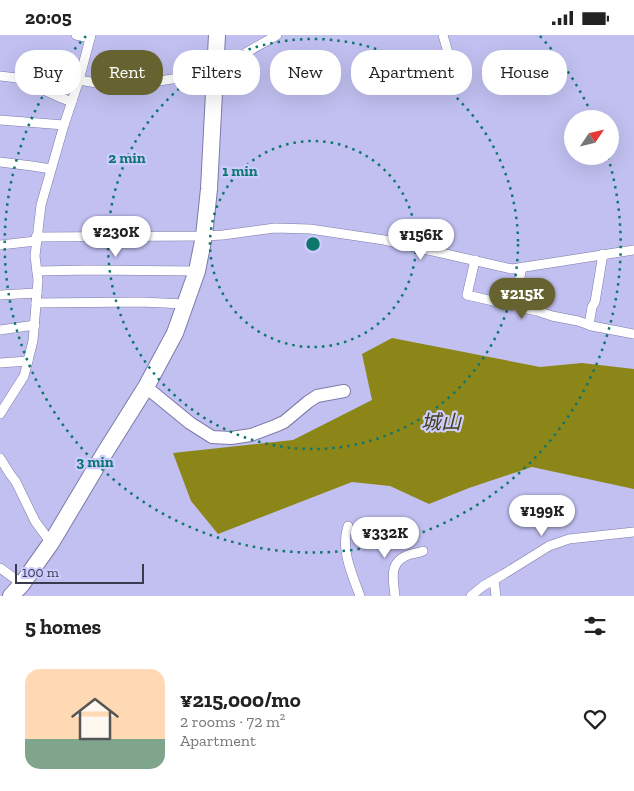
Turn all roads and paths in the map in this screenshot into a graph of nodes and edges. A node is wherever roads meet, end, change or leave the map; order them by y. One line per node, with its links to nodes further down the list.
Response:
1 (76, 35): 5 (street)
2 (217, 35): 6 (highway)
3 (277, 35): 7 (street)
4 (443, 35): 8 (street)
5 (90, 36): 9 (street)
6 (217, 50)
7 (251, 50)
8 (447, 50)
9 (81, 72)
10 (0, 76): 15 (street)
11 (173, 79): 12 (street)
12 (81, 80)
13 (74, 95): 15 (street)
14 (214, 95): 20 (highway)
15 (72, 102): 17 (street)
16 (0, 120): 17 (street)
17 (64, 125): 19 (street)
18 (0, 162): 19 (street)
19 (51, 169): 21 (street)
20 (204, 236): 21 (street); 25 (street); 28 (highway)
21 (36, 239): 22 (street); 27 (street)
22 (0, 245)
23 (634, 250): 24 (street)
24 (603, 254): 26 (street); 35 (street)
25 (475, 260): 26 (street); 33 (street)
26 (522, 267): 33 (street)
27 (37, 271): 28 (street); 29 (street)
28 (197, 271): 32 (highway)
29 (37, 293): 30 (street); 31 (street)
30 (0, 295)
31 (36, 303): 32 (street); 34 (street)
32 (185, 304): 40 (highway)
33 (514, 306): 35 (street)
34 (35, 325): 36 (street); 38 (street)
35 (589, 325): 37 (street)
36 (0, 330)
37 (634, 334)
38 (28, 361): 39 (street); 42 (street)
39 (0, 363)
40 (146, 387): 41 (street); 46 (highway)
41 (344, 391)
42 (0, 414)
43 (0, 458): 46 (street)
44 (348, 526): 51 (street)
45 (634, 532): 49 (street)
46 (51, 543): 50 (highway)
47 (423, 551): 52 (street)
48 (0, 568): 50 (street)
49 (494, 580): 53 (street); 54 (street)
50 (16, 590)
51 (360, 596)
52 (395, 596)
53 (470, 596)
54 (496, 596)

